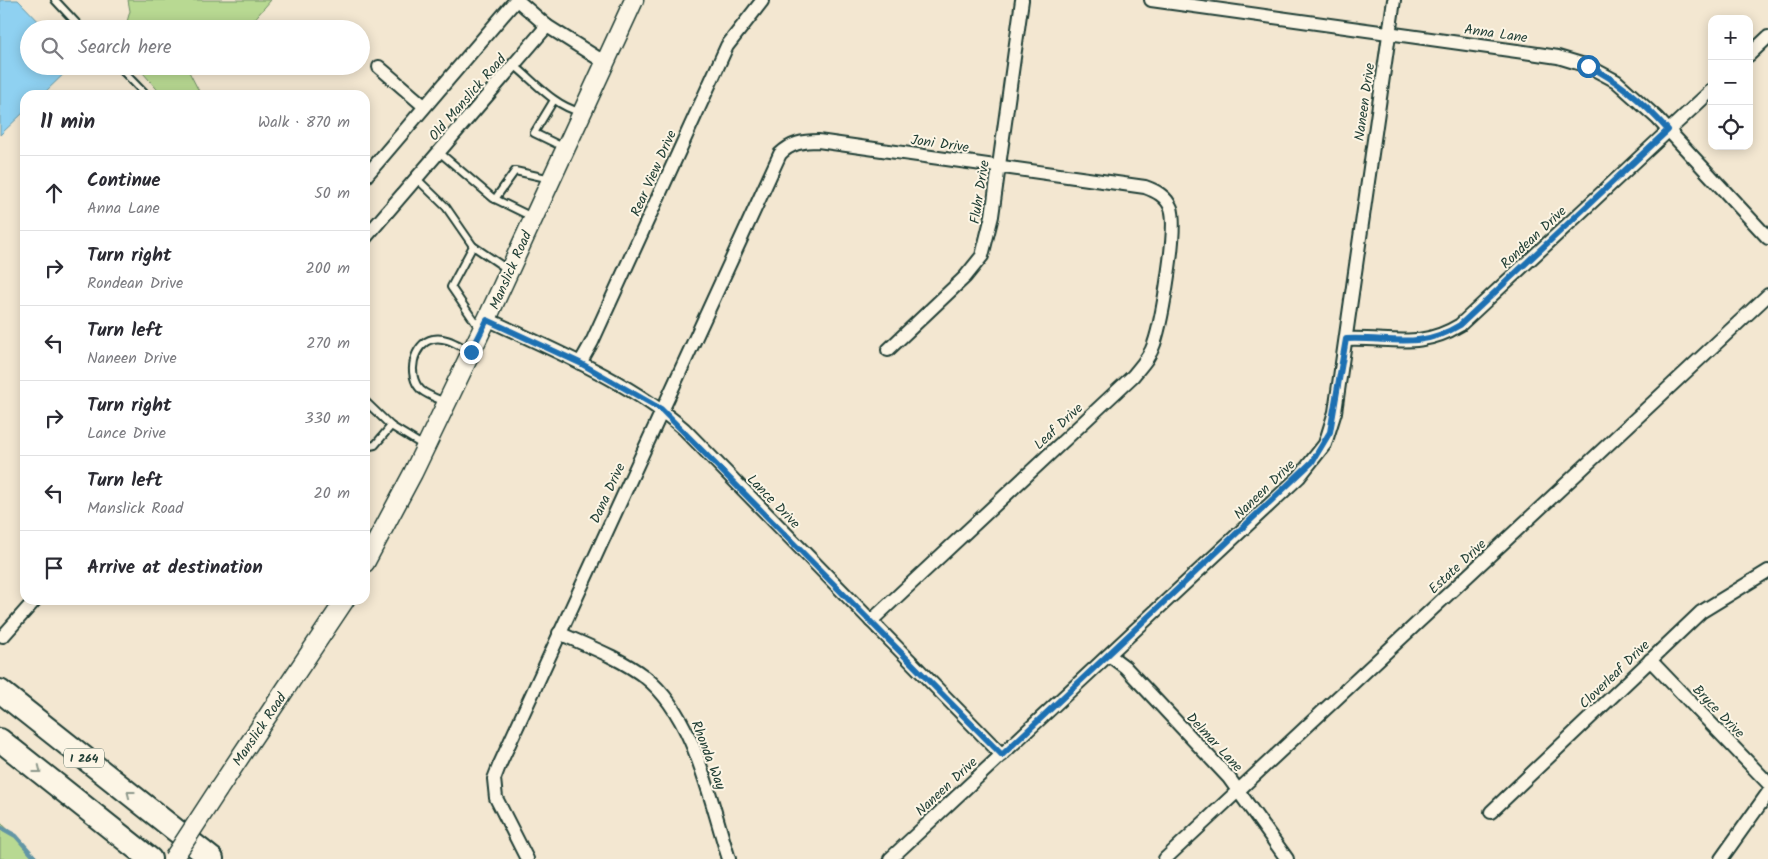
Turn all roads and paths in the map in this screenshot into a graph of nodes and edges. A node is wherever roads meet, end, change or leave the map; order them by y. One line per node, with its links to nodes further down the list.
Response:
1 (55, 0): 8 (lane)
2 (516, 0): 9 (street); 20 (street)
3 (634, 0): 13 (main road, Manslick Road)
4 (1022, 0): 26 (street, Fluhr Drive)
5 (1151, 0): 10 (street, Anna Lane)
6 (1394, 0): 10 (street, Naneen Drive)
7 (762, 1): 42 (street, Rear View Drive)
8 (74, 20)
9 (547, 26): 13 (street); 14 (street, Old Manslick Road)
10 (1388, 33): 22 (street, Anna Lane); 39 (street, Naneen Drive)
11 (1768, 37): 12 (street)
12 (1753, 50)
13 (604, 62): 21 (main road, Manslick Road)
14 (514, 65): 19 (lane); 25 (street, Old Manslick Road)
15 (379, 67): 20 (street)
16 (127, 75): 17 (lane)
17 (141, 90)
18 (1708, 94): 22 (street, Rondean Drive)
19 (554, 100): 21 (lane); 24 (lane)
20 (424, 106): 27 (street)
21 (581, 112): 24 (main road, Manslick Road)
22 (1668, 130): 34 (street, Anna Lane); 39 (street, Rondean Drive)
23 (791, 145): 26 (street, Joni Drive); 45 (street, Dana Drive)
24 (565, 148): 29 (main road, Manslick Road)
25 (440, 152): 28 (street, Old Manslick Road); 30 (lane)
26 (999, 166): 31 (street, Joni Drive); 40 (street, Fluhr Drive)
27 (370, 171)
28 (416, 178): 33 (street, Old Manslick Road); 35 (lane)
29 (551, 180): 30 (lane); 32 (main road, Manslick Road)
30 (495, 199): 32 (lane)
31 (1169, 204): 53 (street, Leaf Drive)
32 (533, 218): 36 (main road, Manslick Road)
33 (370, 232)
34 (1768, 238)
35 (473, 246): 36 (lane); 38 (lane)
36 (509, 271): 38 (main road, Manslick Road)
37 (1768, 295): 62 (street, Estate Drive)
38 (484, 326): 41 (main road, Manslick Road); 42 (street, Lance Drive)
39 (1346, 339): 56 (street, Naneen Drive)
40 (888, 350)
41 (471, 352): 43 (main road, Manslick Road); 43 (lane)
42 (580, 363): 45 (street, Lance Drive)
43 (446, 403): 48 (main road, Manslick Road)
44 (370, 406): 46 (lane)
45 (661, 409): 53 (street, Lance Drive); 54 (street, Dana Drive)
46 (391, 426): 47 (lane); 48 (lane)
47 (370, 446)
48 (426, 447): 49 (main road, Manslick Road)
49 (370, 553)
50 (1768, 570): 57 (street, Cloverleaf Drive)
51 (31, 605): 55 (street)
52 (342, 605): 66 (main road, Manslick Road, bridge)
53 (871, 621): 60 (street, Lance Drive)
54 (559, 633): 68 (street, Dana Drive); 69 (street, Rhonda Way)
55 (3, 636)
56 (1109, 655): 60 (street, Naneen Drive); 62 (street, Delmar Lane)
57 (1650, 660): 61 (street, Bryce Drive); 64 (street, Cloverleaf Drive)
58 (0, 691): 67 (highway, I 264, one-way to 58)
59 (0, 740): 65 (highway, I 264, one-way to 65)
60 (1002, 755): 70 (street, Naneen Drive)
61 (1768, 783)
62 (1239, 791): 71 (street, Estate Drive); 72 (street, Delmar Lane)
63 (1768, 793): 73 (street)
64 (1491, 812)
65 (150, 859)
66 (173, 859)
67 (212, 859)
68 (527, 859)
69 (729, 859)
70 (890, 859)
71 (1165, 859)
72 (1287, 859)
73 (1721, 859)

